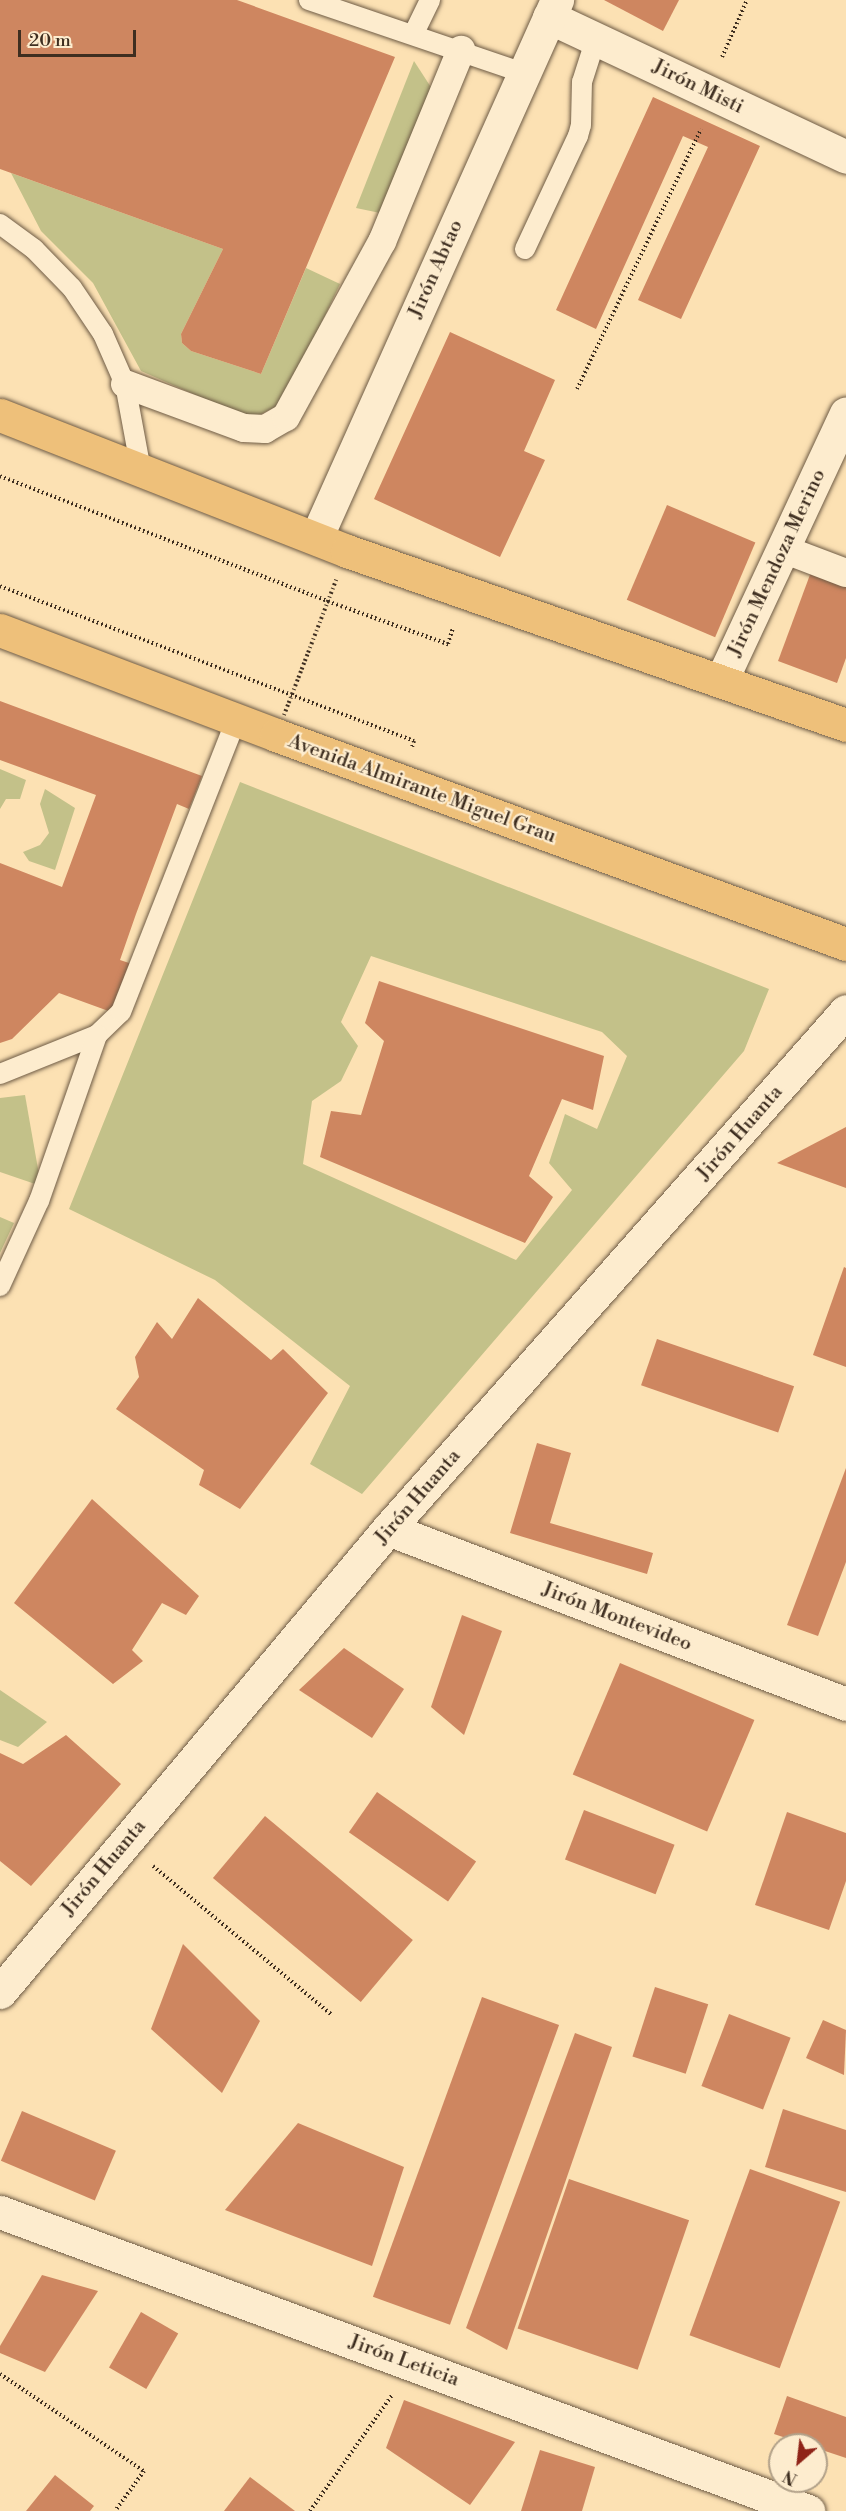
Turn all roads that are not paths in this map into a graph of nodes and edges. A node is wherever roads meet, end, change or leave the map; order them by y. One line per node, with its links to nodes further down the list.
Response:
1 (309, 0): 4 (lane)
2 (430, 0): 4 (lane)
3 (553, 8): 5 (street, Jirón Misti); 7 (street, Jirón Abtao)
4 (414, 33): 6 (lane)
5 (596, 38): 8 (street, Jirón Misti); 10 (lane)
6 (460, 50): 7 (lane); 11 (street)
7 (524, 73): 15 (street, Jirón Abtao)
8 (846, 157)
9 (0, 224): 11 (lane)
10 (525, 249)
11 (125, 384): 14 (lane)
12 (0, 415): 14 (main road)
13 (843, 427): 16 (street, Jirón Mendoza Merino)
14 (141, 470): 15 (main road)
15 (316, 538): 19 (main road)
16 (783, 549): 17 (street); 19 (street, Jirón Mendoza Merino)
17 (846, 573)
18 (0, 630): 20 (main road, Avenida Almirante Miguel Grau)
19 (722, 680): 21 (main road)
20 (236, 720): 22 (main road, Avenida Almirante Miguel Grau); 24 (lane)
21 (846, 725)
22 (846, 944)
23 (846, 1011): 27 (street, Jirón Huanta)
24 (97, 1035): 25 (lane); 26 (lane)
25 (0, 1074)
26 (0, 1286)
27 (388, 1529): 28 (street, Jirón Montevideo); 29 (street, Jirón Huanta)
28 (846, 1704)
29 (0, 1992)
30 (0, 2212): 31 (street, Jirón Leticia)
31 (808, 2511)

